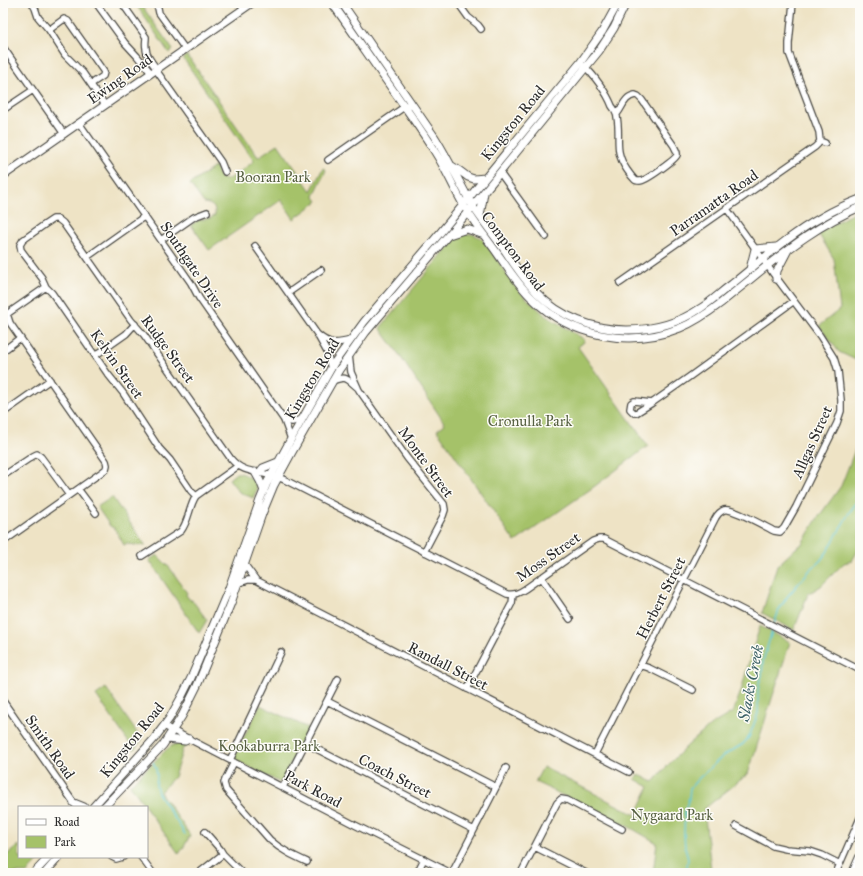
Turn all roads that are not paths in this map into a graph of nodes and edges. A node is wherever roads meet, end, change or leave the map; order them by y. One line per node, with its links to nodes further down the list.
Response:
1 (32, 3): 13 (street)
2 (96, 3): 17 (street)
3 (122, 3): 17 (street)
4 (154, 3): 15 (street)
5 (252, 3): 15 (main road, Ewing Road)
6 (332, 3): 24 (main road, Compton Road)
7 (342, 3): 21 (main road, Compton Road)
8 (458, 3): 12 (street)
9 (618, 3): 16 (main road, Kingston Road)
10 (626, 3): 16 (main road, Kingston Road)
11 (793, 3): 41 (street, Parramatta Road)
12 (481, 28)
13 (49, 30): 18 (street); 18 (street)
14 (3, 47): 19 (street)
15 (185, 49): 17 (main road, Ewing Road)
16 (583, 65): 20 (street); 32 (main road, Kingston Road); 34 (main road, Kingston Road)
17 (154, 71): 23 (main road, Ewing Road); 31 (street)
18 (91, 84): 23 (street)
19 (33, 90): 25 (street); 28 (street)
20 (611, 101): 22 (street); 26 (street)
21 (411, 102): 24 (street); 30 (main road, Compton Road)
22 (622, 104): 26 (street); 26 (street)
23 (106, 105): 27 (main road, Ewing Road)
24 (404, 107): 29 (street); 38 (main road, Compton Road)
25 (3, 110)
26 (617, 114)
27 (79, 123): 28 (main road, Ewing Road); 44 (street, Southgate Drive)
28 (64, 134): 33 (main road, Ewing Road)
29 (328, 160)
30 (452, 166): 34 (main road); 36 (main road, Compton Road)
31 (225, 172)
32 (500, 172): 35 (main road, Kingston Road); 49 (street)
33 (3, 176)
34 (485, 178): 36 (main road, Kingston Road)
35 (484, 192): 39 (main road, Kingston Road); 45 (main road)
36 (469, 198): 38 (main road, Kingston Road); 39 (main road, Compton Road)
37 (860, 199): 52 (main road, Compton Road)
38 (464, 205): 43 (main road, Compton Road); 68 (main road, Kingston Road)
39 (473, 205): 43 (main road, Kingston Road); 45 (main road, Compton Road)
40 (860, 207): 53 (main road, Compton Road)
41 (727, 209): 54 (street, Allgas Street); 60 (street, Parramatta Road)
42 (207, 212): 50 (street)
43 (468, 212): 47 (main road, Kingston Road); 48 (main road, Compton Road)
44 (145, 216): 50 (street, Southgate Drive); 55 (street)
45 (480, 216): 57 (main road, Compton Road)
46 (58, 219): 55 (street, Rudge Street); 61 (street, Kelvin Street)
47 (448, 235): 48 (main road); 70 (main road, Kingston Road)
48 (484, 235): 56 (main road, Compton Road)
49 (546, 237)
50 (161, 240): 79 (street, Southgate Drive)
51 (255, 246): 62 (street)
52 (779, 246): 54 (main road); 56 (main road, Compton Road)
53 (791, 247): 56 (main road, Compton Road); 59 (main road)
54 (755, 250): 56 (street, Allgas Street); 57 (main road)
55 (87, 257): 65 (street, Rudge Street)
56 (765, 263): 57 (main road, Compton Road); 59 (street, Allgas Street)
57 (750, 269)
58 (321, 270): 62 (street)
59 (776, 278): 63 (street, Allgas Street)
60 (620, 283)
61 (46, 287): 64 (street); 71 (street, Kelvin Street)
62 (288, 294): 66 (street)
63 (794, 302): 76 (street); 91 (street, Allgas Street)
64 (5, 313): 67 (street)
65 (135, 324): 71 (street); 82 (street, Rudge Street)
66 (317, 334): 68 (street); 72 (street)
67 (20, 338): 69 (street); 73 (street)
68 (351, 340): 72 (main road, Kingston Road)
69 (3, 350)
70 (349, 354): 74 (main road, Kingston Road); 75 (street, Monte Street)
71 (96, 355): 89 (street, Kelvin Street)
72 (331, 369): 78 (main road, Kingston Road)
73 (50, 380): 77 (street); 86 (street)
74 (332, 381): 75 (street, Monte Street); 85 (main road, Kingston Road)
75 (359, 390): 93 (street, Monte Street)
76 (652, 403)
77 (3, 413)
78 (302, 419): 79 (street); 80 (main road, Kingston Road)
79 (284, 420): 80 (street, Southgate Drive)
80 (291, 439): 81 (main road, Kingston Road)
81 (278, 462): 83 (main road); 85 (main road, Kingston Road)
82 (238, 466): 83 (street); 89 (street)
83 (257, 473): 85 (street); 87 (main road)
84 (3, 476): 88 (street)
85 (275, 476): 87 (main road, Kingston Road); 93 (street, Moss Street); 95 (main road, Kingston Road)
86 (78, 489): 88 (street); 90 (street)
87 (264, 491): 110 (main road, Kingston Road)
88 (68, 495): 92 (street)
89 (196, 496): 94 (street)
90 (96, 513)
91 (780, 532): 98 (street, Herbert Street)
92 (3, 542)
93 (424, 552): 100 (street, Moss Street)
94 (142, 556)
95 (244, 565): 97 (street, Randall Street); 99 (main road, Kingston Road)
96 (541, 577): 98 (street, Moss Street); 100 (street, Moss Street); 101 (street)
97 (256, 580): 99 (street); 106 (street, Randall Street)
98 (683, 580): 103 (street, Herbert Street); 104 (street, Moss Street)
99 (238, 583): 111 (main road, Kingston Road)
100 (513, 595): 106 (street)
101 (570, 619)
102 (281, 652): 116 (street)
103 (640, 665): 107 (street); 115 (street, Herbert Street)
104 (860, 670)
105 (338, 678): 109 (street)
106 (467, 689): 115 (street, Randall Street)
107 (693, 690)
108 (3, 701): 121 (street, Smith Road)
109 (327, 701): 114 (street); 120 (street)
110 (164, 726): 111 (street, Park Road); 122 (main road, Kingston Road)
111 (173, 730): 112 (main road, Kingston Road); 113 (street, Park Road)
112 (167, 739): 113 (main road); 123 (main road, Kingston Road)
113 (189, 739): 116 (street, Park Road)
114 (305, 743): 119 (street); 127 (street, Coach Street)
115 (594, 754): 118 (street, Randall Street)
116 (232, 761): 119 (street, Park Road); 136 (street)
117 (506, 768): 120 (street)
118 (629, 772)
119 (283, 787): 135 (street, Park Road)
120 (496, 787): 127 (street)
121 (76, 805)
122 (95, 806)
123 (105, 806)
124 (860, 818): 137 (street)
125 (736, 826): 137 (street)
126 (622, 829): 129 (street)
127 (474, 830): 144 (street)
128 (204, 832): 130 (street)
129 (535, 847): 145 (street); 146 (street)
130 (223, 854): 141 (street); 142 (street)
131 (48, 858): 139 (main road)
132 (58, 858): 140 (main road)
133 (142, 858): 138 (street)
134 (860, 858): 148 (highway)
135 (424, 859): 143 (street); 144 (street, Park Road)
136 (307, 862)
137 (840, 864): 147 (street)
138 (152, 872)
139 (34, 873)
140 (45, 873)
141 (199, 873)
142 (242, 873)
143 (417, 873)
144 (452, 873)
145 (521, 873)
146 (586, 873)
147 (836, 873)
148 (853, 873)

